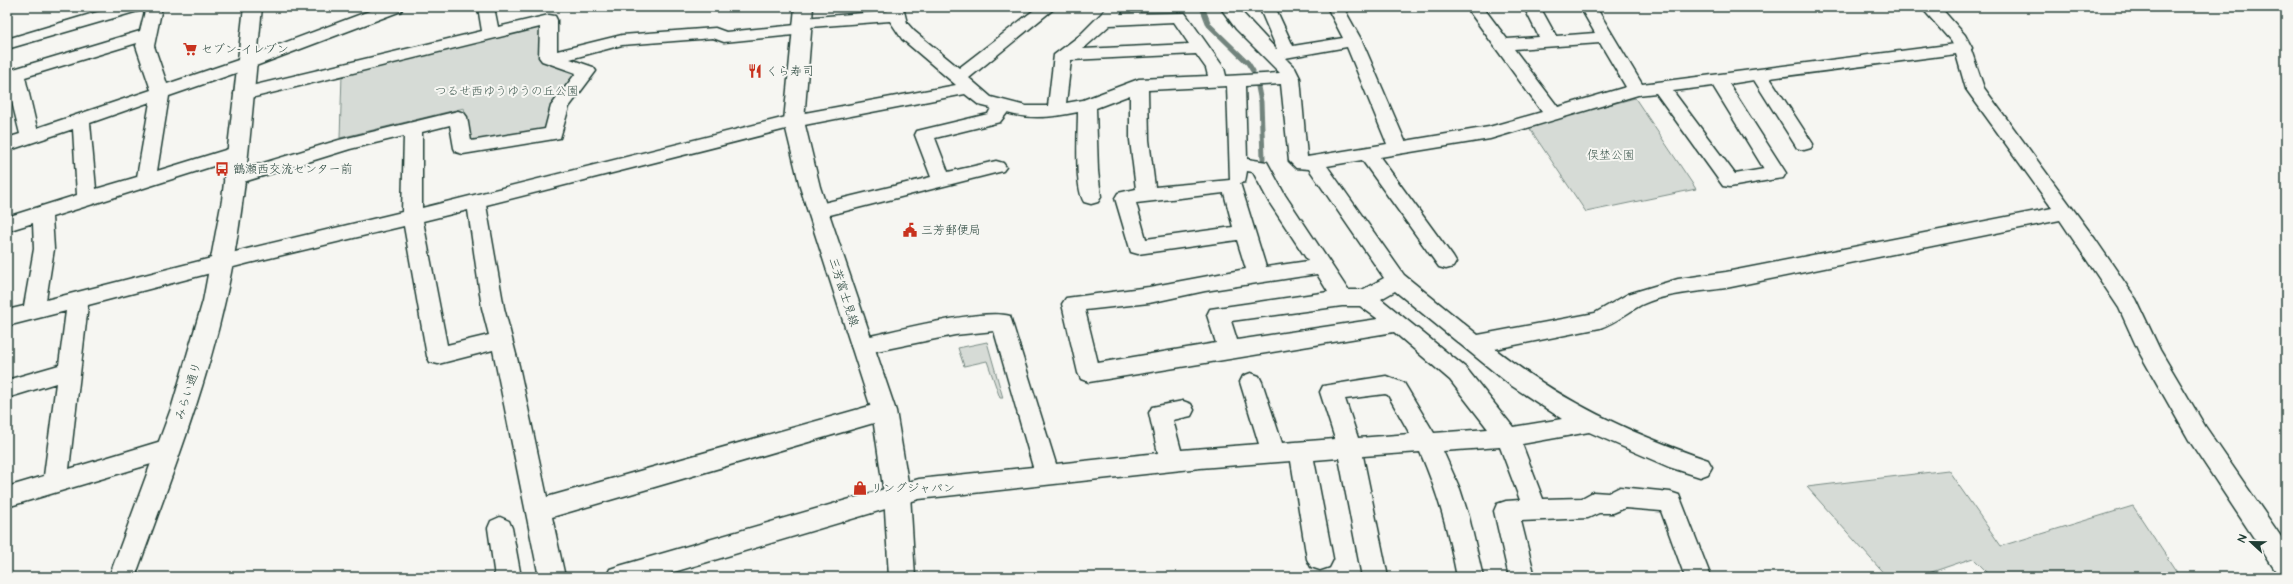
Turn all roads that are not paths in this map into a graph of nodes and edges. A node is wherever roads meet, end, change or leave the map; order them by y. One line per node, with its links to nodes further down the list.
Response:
1 (132, 7): 23 (street)
2 (154, 7): 19 (street)
3 (253, 7): 31 (street, みらい通り)
4 (393, 7): 31 (street)
5 (486, 7): 18 (street)
6 (1048, 7): 38 (street)
7 (1118, 7): 17 (street)
8 (1228, 7): 29 (street)
9 (1267, 7): 27 (street)
10 (1335, 7): 21 (street)
11 (1474, 7): 24 (street)
12 (1532, 7): 22 (street)
13 (1588, 7): 20 (street)
14 (1930, 7): 25 (street)
15 (896, 11): 16 (street); 38 (street)
16 (803, 20): 30 (street); 49 (street, 三芳富士見線)
17 (1104, 20): 26 (street); 28 (street)
18 (491, 33): 30 (street); 43 (street)
19 (148, 34): 33 (street); 42 (street)
20 (1606, 37): 22 (street); 41 (street)
21 (1353, 41): 27 (street); 54 (street)
22 (1550, 41): 24 (street)
23 (7, 44)
24 (1502, 45): 47 (street)
25 (1964, 48): 32 (street); 69 (street)
26 (1201, 49): 28 (street); 36 (street)
27 (1287, 51): 29 (street)
28 (1063, 55): 46 (street)
29 (1270, 55): 34 (street)
30 (552, 58): 50 (street)
31 (247, 63): 42 (street); 43 (street, みらい通り)
32 (1760, 75): 35 (street); 52 (street)
33 (11, 76): 51 (street)
34 (1291, 78): 37 (street); 57 (street)
35 (1718, 80): 40 (street); 40 (street)
36 (1218, 81): 37 (street); 39 (street)
37 (1236, 81): 58 (street)
38 (964, 83): 45 (street); 49 (street)
39 (1139, 85): 44 (street); 64 (street)
40 (1661, 87): 41 (street)
41 (1637, 90): 47 (street)
42 (161, 92): 48 (street); 60 (street)
43 (243, 94): 55 (street, みらい通り)
44 (1087, 105): 46 (street); 65 (street)
45 (1002, 106): 46 (street); 61 (street)
46 (1056, 111)
47 (1552, 114): 54 (street)
48 (81, 119): 51 (street); 66 (street)
49 (794, 121): 67 (street); 68 (street, 三芳富士見線)
50 (413, 128): 63 (street); 71 (street)
51 (30, 137): 53 (street)
52 (1804, 144)
53 (7, 145)
54 (1398, 147): 56 (street)
55 (235, 153): 60 (street); 63 (street, みらい通り)
56 (1367, 153): 57 (street); 74 (street)
57 (1314, 162): 78 (street)
58 (1238, 164): 62 (street); 76 (street)
59 (996, 167): 61 (street)
60 (146, 180): 66 (street)
61 (942, 180): 68 (street)
62 (1232, 186): 64 (street); 73 (street)
63 (233, 189): 75 (street, みらい通り)
64 (1147, 194): 73 (street)
65 (1091, 197)
66 (87, 199): 70 (street)
67 (476, 201): 71 (street); 85 (street)
68 (818, 211): 87 (street, 三芳富士見線)
69 (2063, 213): 86 (street); 111 (street)
70 (42, 214): 72 (street); 82 (street)
71 (412, 218): 75 (street); 85 (street)
72 (7, 224)
73 (1244, 232): 77 (street)
74 (1446, 262)
75 (222, 264): 81 (street); 98 (street, みらい通り)
76 (1322, 266): 77 (street); 79 (street)
77 (1259, 276): 88 (street)
78 (1397, 280): 80 (street); 86 (street)
79 (1342, 298): 80 (street); 88 (street)
80 (1365, 298): 84 (street)
81 (78, 300): 82 (street); 89 (street)
82 (34, 310): 83 (street)
83 (7, 318)
84 (1395, 321): 88 (street); 95 (street)
85 (502, 340): 108 (street)
86 (1476, 344): 94 (street)
87 (862, 346): 93 (street, 三芳富士見線); 103 (street)
88 (1229, 349)
89 (68, 371): 91 (street); 104 (street)
90 (1251, 382): 100 (street)
91 (7, 389)
92 (1183, 410): 101 (street)
93 (884, 411): 105 (street, 三芳富士見線); 108 (street)
94 (1590, 423): 95 (street); 102 (street)
95 (1508, 437): 96 (street); 107 (street)
96 (1428, 442): 97 (street); 97 (street); 119 (street)
97 (1349, 447): 99 (street); 118 (street)
98 (168, 449): 104 (street); 113 (street, みらい通り)
99 (1301, 450): 100 (street); 110 (street)
100 (1273, 452): 101 (street)
101 (1172, 461): 103 (street)
102 (1700, 467)
103 (1047, 473): 105 (street)
104 (54, 482): 106 (street)
105 (897, 494): 112 (street); 117 (street, 三芳富士見線)
106 (7, 497)
107 (1535, 509): 120 (street); 121 (street)
108 (538, 510): 115 (street)
109 (500, 528): 114 (street)
110 (1320, 559)
111 (2286, 565)
112 (644, 573): 116 (street)
113 (122, 577)
114 (508, 577)
115 (552, 577)
116 (619, 577)
117 (902, 577)
118 (1375, 577)
119 (1470, 577)
120 (1522, 577)
121 (1698, 577)

